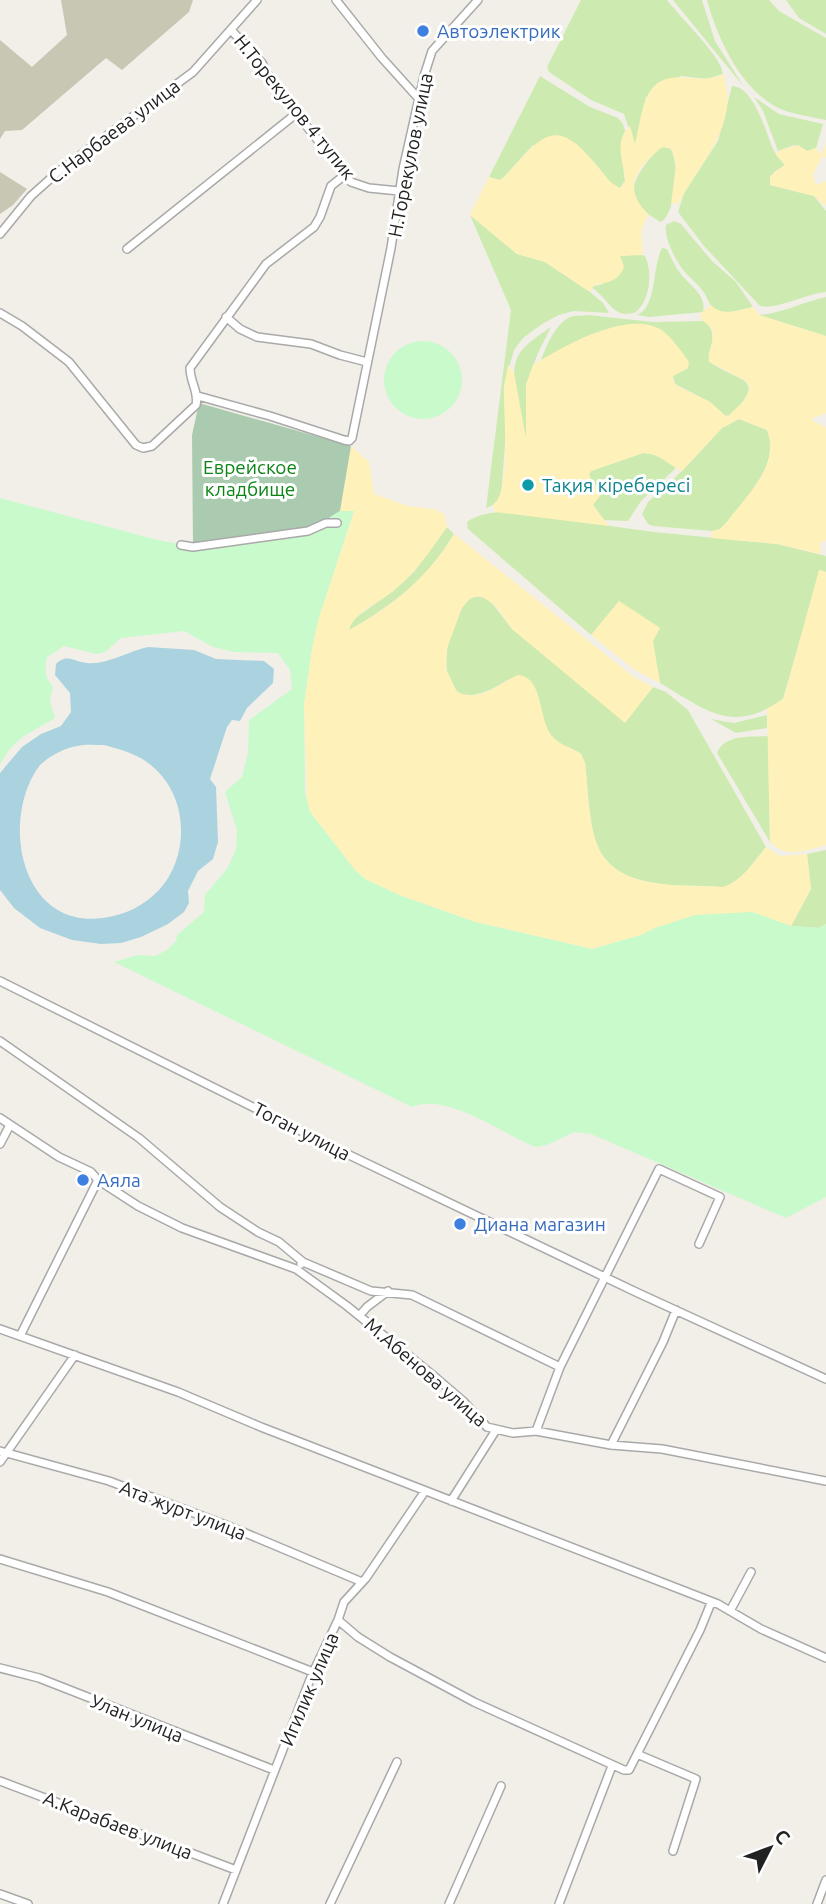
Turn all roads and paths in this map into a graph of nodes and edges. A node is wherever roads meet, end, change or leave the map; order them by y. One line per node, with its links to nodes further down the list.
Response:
1 (257, 0): 4 (street, С.Нарбаева улица)
2 (336, 0): 5 (street)
3 (472, 2): 5 (street, Н.Торекулов улица)
4 (232, 30): 6 (street, Н.Торекулов 4 тупик); 9 (street, С.Нарбаева улица)
5 (419, 99): 8 (street, Н.Торекулов улица)
6 (297, 113): 7 (street, Н.Торекулов 4 тупик); 10 (street)
7 (346, 174): 8 (street, Н.Торекулов 4 тупик); 12 (street)
8 (399, 191): 13 (street, Н.Торекулов улица)
9 (0, 234)
10 (127, 249)
11 (0, 313): 14 (street)
12 (226, 317): 13 (street); 14 (street)
13 (367, 362): 14 (street, Н.Торекулов улица)
14 (198, 396)
15 (337, 523): 16 (street)
16 (181, 544)
17 (0, 981): 26 (street, Тоган улица)
18 (0, 1041): 24 (street)
19 (0, 1118): 20 (street, М.Абенова улица)
20 (10, 1125): 21 (street); 22 (street, М.Абенова улица)
21 (0, 1144)
22 (98, 1180): 25 (street, М.Абенова улица); 31 (street)
23 (699, 1244): 26 (street)
24 (303, 1262): 25 (street); 27 (street)
25 (296, 1269): 29 (street, М.Абенова улица)
26 (606, 1276): 28 (street, Тоган улица); 33 (street)
27 (388, 1291): 29 (street); 33 (street)
28 (676, 1310): 34 (street, Тоган улица); 37 (street)
29 (360, 1315): 35 (street, М.Абенова улица)
30 (0, 1329): 31 (street)
31 (20, 1336): 32 (street)
32 (75, 1355): 38 (street); 41 (street)
33 (560, 1367): 36 (street)
34 (826, 1379)
35 (496, 1430): 36 (street, М.Абенова улица); 42 (street)
36 (536, 1432): 37 (street, М.Абенова улица)
37 (611, 1444): 40 (street, М.Абенова улица)
38 (3, 1452): 39 (street); 45 (street, Ата журт улица)
39 (0, 1462)
40 (826, 1481)
41 (425, 1491): 42 (street); 45 (street, Игилик улица)
42 (451, 1501): 46 (street)
43 (0, 1559): 51 (street)
44 (751, 1572): 47 (street)
45 (362, 1582): 48 (street, Игилик улица)
46 (712, 1603): 47 (street); 52 (street)
47 (730, 1611): 49 (street)
48 (338, 1620): 51 (street, Игилик улица); 54 (street)
49 (826, 1658)
50 (0, 1668): 55 (street, Улан улица)
51 (313, 1672): 55 (street, Игилик улица)
52 (637, 1754): 54 (street); 58 (street)
53 (397, 1762): 64 (street)
54 (612, 1766): 66 (street)
55 (274, 1770): 59 (street, Игилик улица)
56 (0, 1781): 59 (street, А.Карабаев улица)
57 (501, 1786): 65 (street)
58 (673, 1851)
59 (236, 1870): 63 (street, Игилик улица)
60 (826, 1880): 67 (street)
61 (0, 1894): 62 (street)
62 (28, 1904)
63 (223, 1904)
64 (330, 1904)
65 (449, 1904)
66 (559, 1904)
67 (817, 1904)

